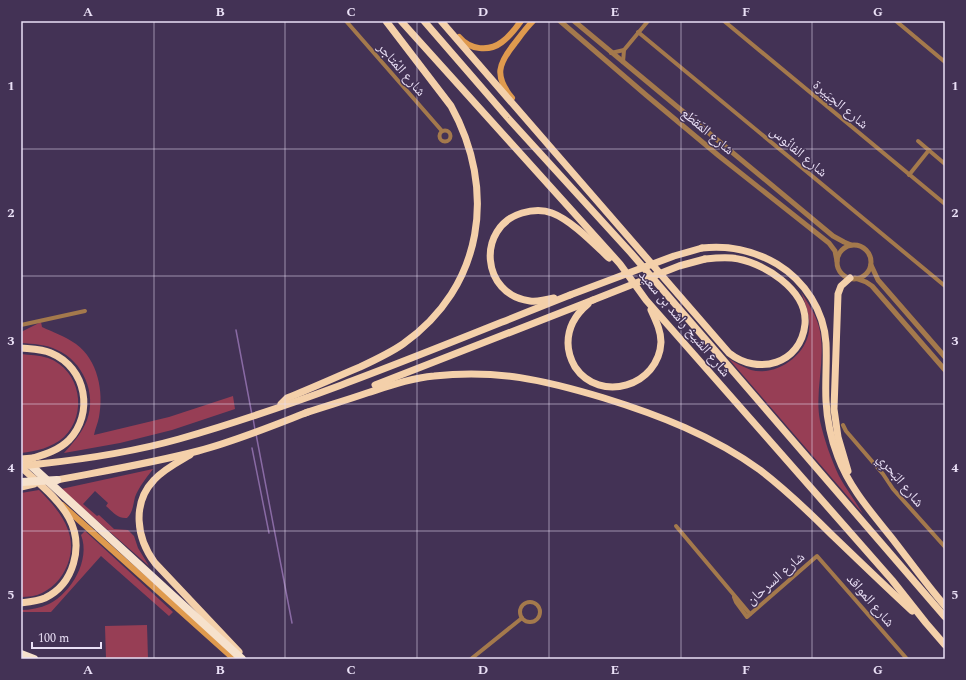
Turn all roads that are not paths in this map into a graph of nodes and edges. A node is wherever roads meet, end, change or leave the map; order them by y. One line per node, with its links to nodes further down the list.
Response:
1 (346, 21): 19 (street, شارع المُتاجر)
2 (386, 21): 39 (highway)
3 (401, 21): 27 (highway, شارع الشيخ راشد بن سعيد)
4 (424, 21): 55 (highway, شارع الشيخ راشد بن سعيد)
5 (441, 21): 6 (main road); 18 (highway)
6 (521, 21)
7 (533, 21): 18 (main road)
8 (560, 21): 26 (street, شارع المَقطَع)
9 (574, 21): 15 (street, شارع المَقطَع)
10 (648, 21): 13 (street)
11 (724, 21): 23 (street, شارع الحِيَيرة)
12 (896, 21): 17 (street)
13 (638, 32): 14 (street); 30 (street, شارع الفانُوس)
14 (624, 50): 15 (street); 16 (street)
15 (611, 53): 16 (street, شارع المَقطَع)
16 (622, 62): 25 (street, شارع المَقطَع)
17 (945, 62)
18 (525, 118): 32 (highway, bridge)
19 (442, 131)
20 (918, 141): 21 (street)
21 (929, 150): 22 (street); 23 (street)
22 (945, 164)
23 (909, 175): 24 (street, شارع الحِيَيرة)
24 (945, 204)
25 (852, 245): 26 (street); 28 (street)
26 (837, 261): 29 (street)
27 (620, 264): 31 (highway); 33 (highway, شارع الشيخ راشد بن سعيد)
28 (871, 265): 29 (street); 37 (street)
29 (852, 278): 38 (street); 49 (highway)
30 (945, 286)
31 (570, 295): 39 (highway); 49 (highway, bridge)
32 (593, 300): 33 (highway); 40 (highway)
33 (646, 300): 57 (highway, شارع الشيخ راشد بن سعيد)
34 (85, 311): 35 (street)
35 (21, 325)
36 (21, 348): 43 (highway, bridge)
37 (945, 357)
38 (945, 370)
39 (280, 406): 44 (highway, bridge)
40 (305, 413): 42 (highway); 57 (highway)
41 (843, 425): 51 (street, شارع البَحرِي)
42 (198, 451): 45 (highway); 63 (highway)
43 (21, 458): 62 (highway)
44 (21, 466): 48 (highway)
45 (57, 480): 46 (highway, bridge); 47 (highway, bridge)
46 (21, 482)
47 (21, 487)
48 (45, 489): 53 (highway); 61 (main road)
49 (855, 490): 54 (highway)
50 (676, 526): 52 (street, شارع السرحان)
51 (945, 548)
52 (817, 556): 65 (street, شارع المواقد)
53 (21, 603)
54 (945, 606)
55 (945, 617)
56 (522, 618): 56 (street); 64 (street)
57 (926, 623): 58 (highway, شارع الشيخ راشد بن سعيد)
58 (945, 645)
59 (21, 654): 60 (highway)
60 (34, 659)
61 (234, 659)
62 (242, 659)
63 (246, 659)
64 (471, 659)
65 (907, 659)

